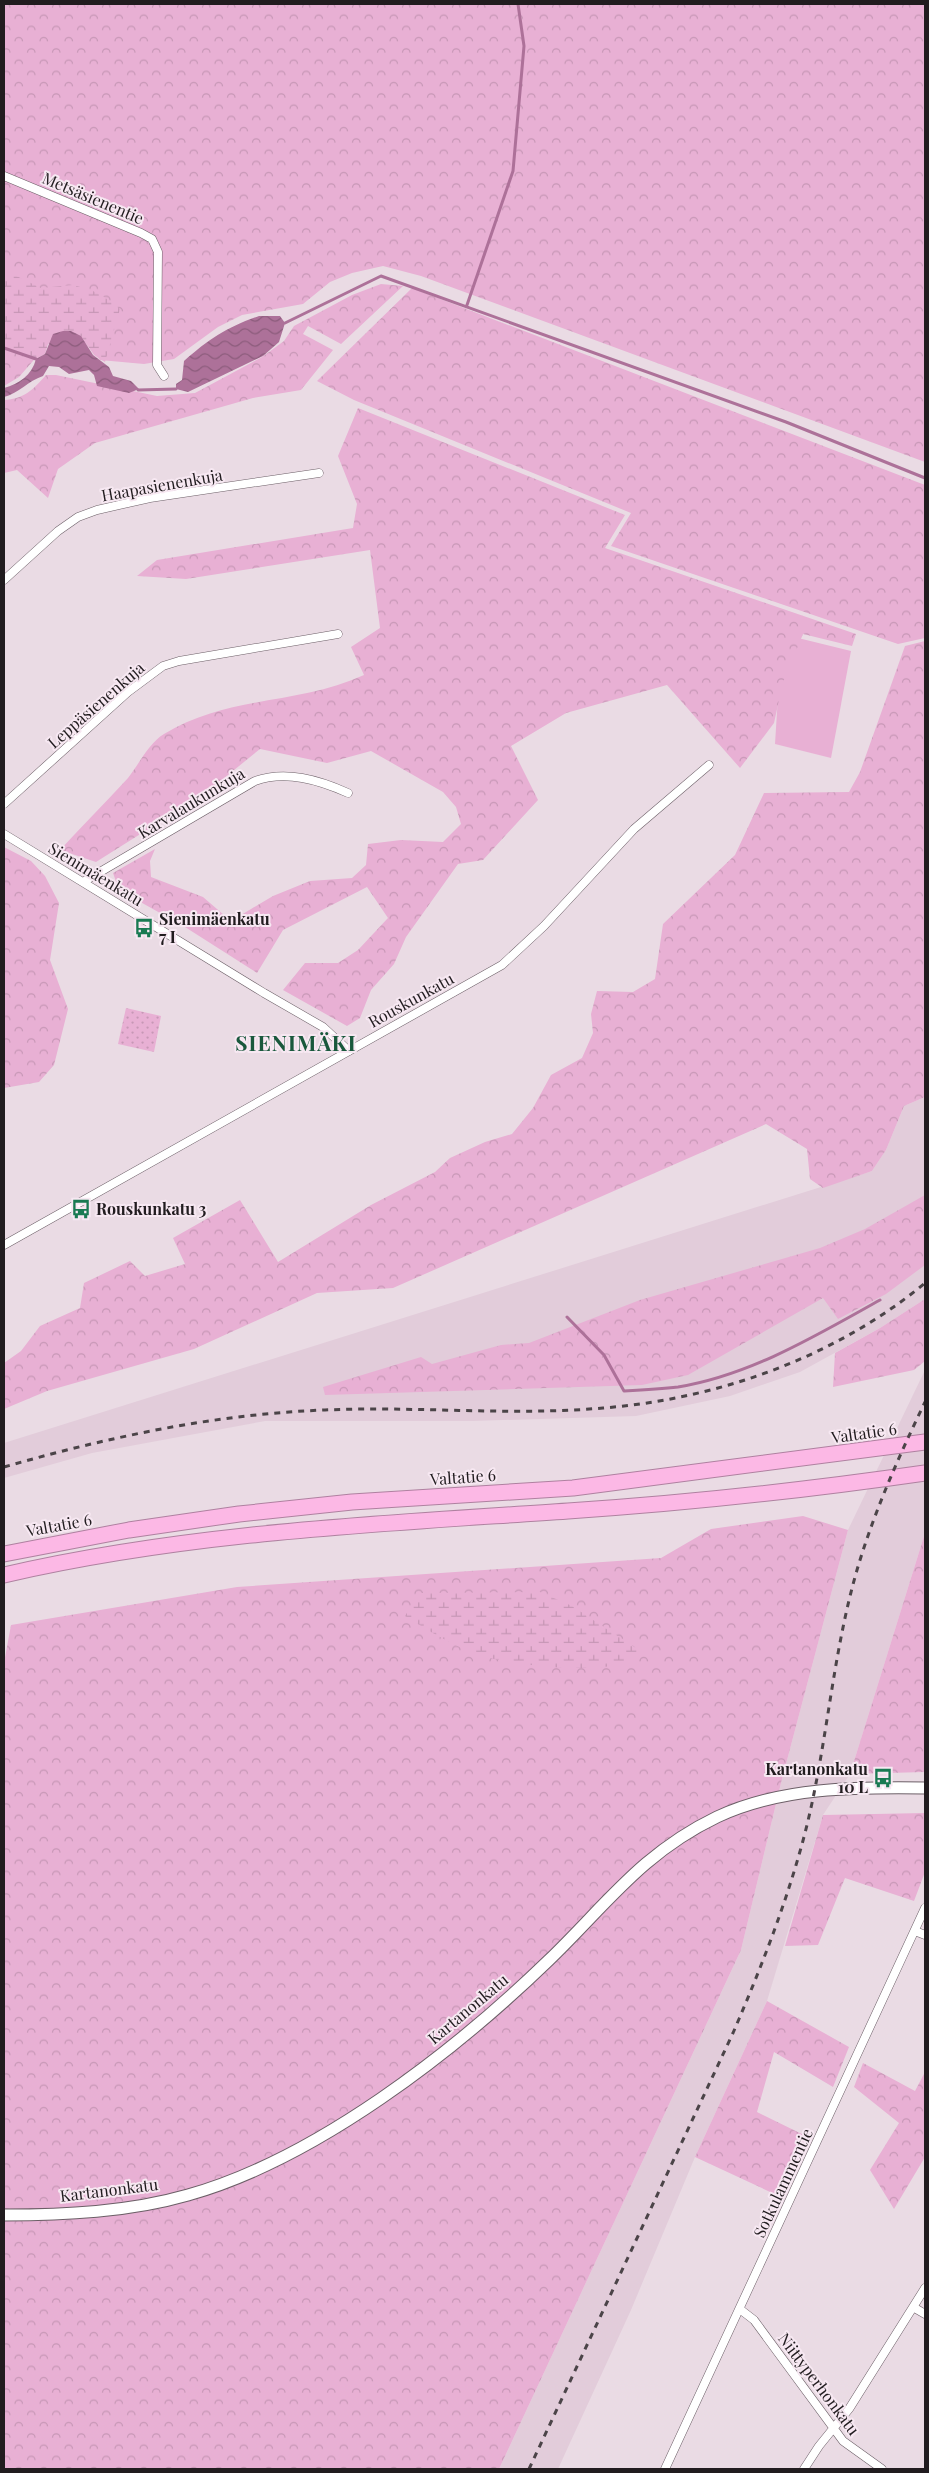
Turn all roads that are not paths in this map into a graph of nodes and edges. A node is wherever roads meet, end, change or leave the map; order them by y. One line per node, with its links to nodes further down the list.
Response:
1 (4, 176): 2 (street, Metsäsienentie)
2 (164, 376)
3 (319, 473): 4 (street, Haapasienenkuja)
4 (4, 580)
5 (338, 634): 8 (street, Leppäsienenkuja)
6 (709, 765): 11 (street, Rouskunkatu)
7 (348, 793): 10 (street, Karvalaukunkuja)
8 (4, 804)
9 (4, 834): 10 (street, Sienimäenkatu)
10 (83, 882): 11 (street, Sienimäenkatu)
11 (349, 1051): 12 (street, Rouskunkatu)
12 (4, 1245)
13 (925, 1437): 15 (highway)
14 (925, 1442): 15 (highway, Valtatie 6)
15 (885, 1448): 17 (highway, Valtatie 6)
16 (925, 1473): 18 (highway)
17 (4, 1554)
18 (4, 1576)
19 (925, 1788): 23 (main road, Kartanonkatu)
20 (925, 1908): 21 (street, Sotkulammentie)
21 (915, 1930): 22 (street); 26 (street, Sotkulammentie)
22 (925, 1935)
23 (4, 2215)
24 (925, 2288): 25 (street)
25 (913, 2307): 27 (street); 28 (street)
26 (740, 2310): 28 (street, Niittyperhonkatu); 29 (street, Sotkulammentie)
27 (925, 2314)
28 (833, 2428): 30 (street); 31 (street, Niittyperhonkatu)
29 (665, 2469)
30 (804, 2469)
31 (882, 2469)

